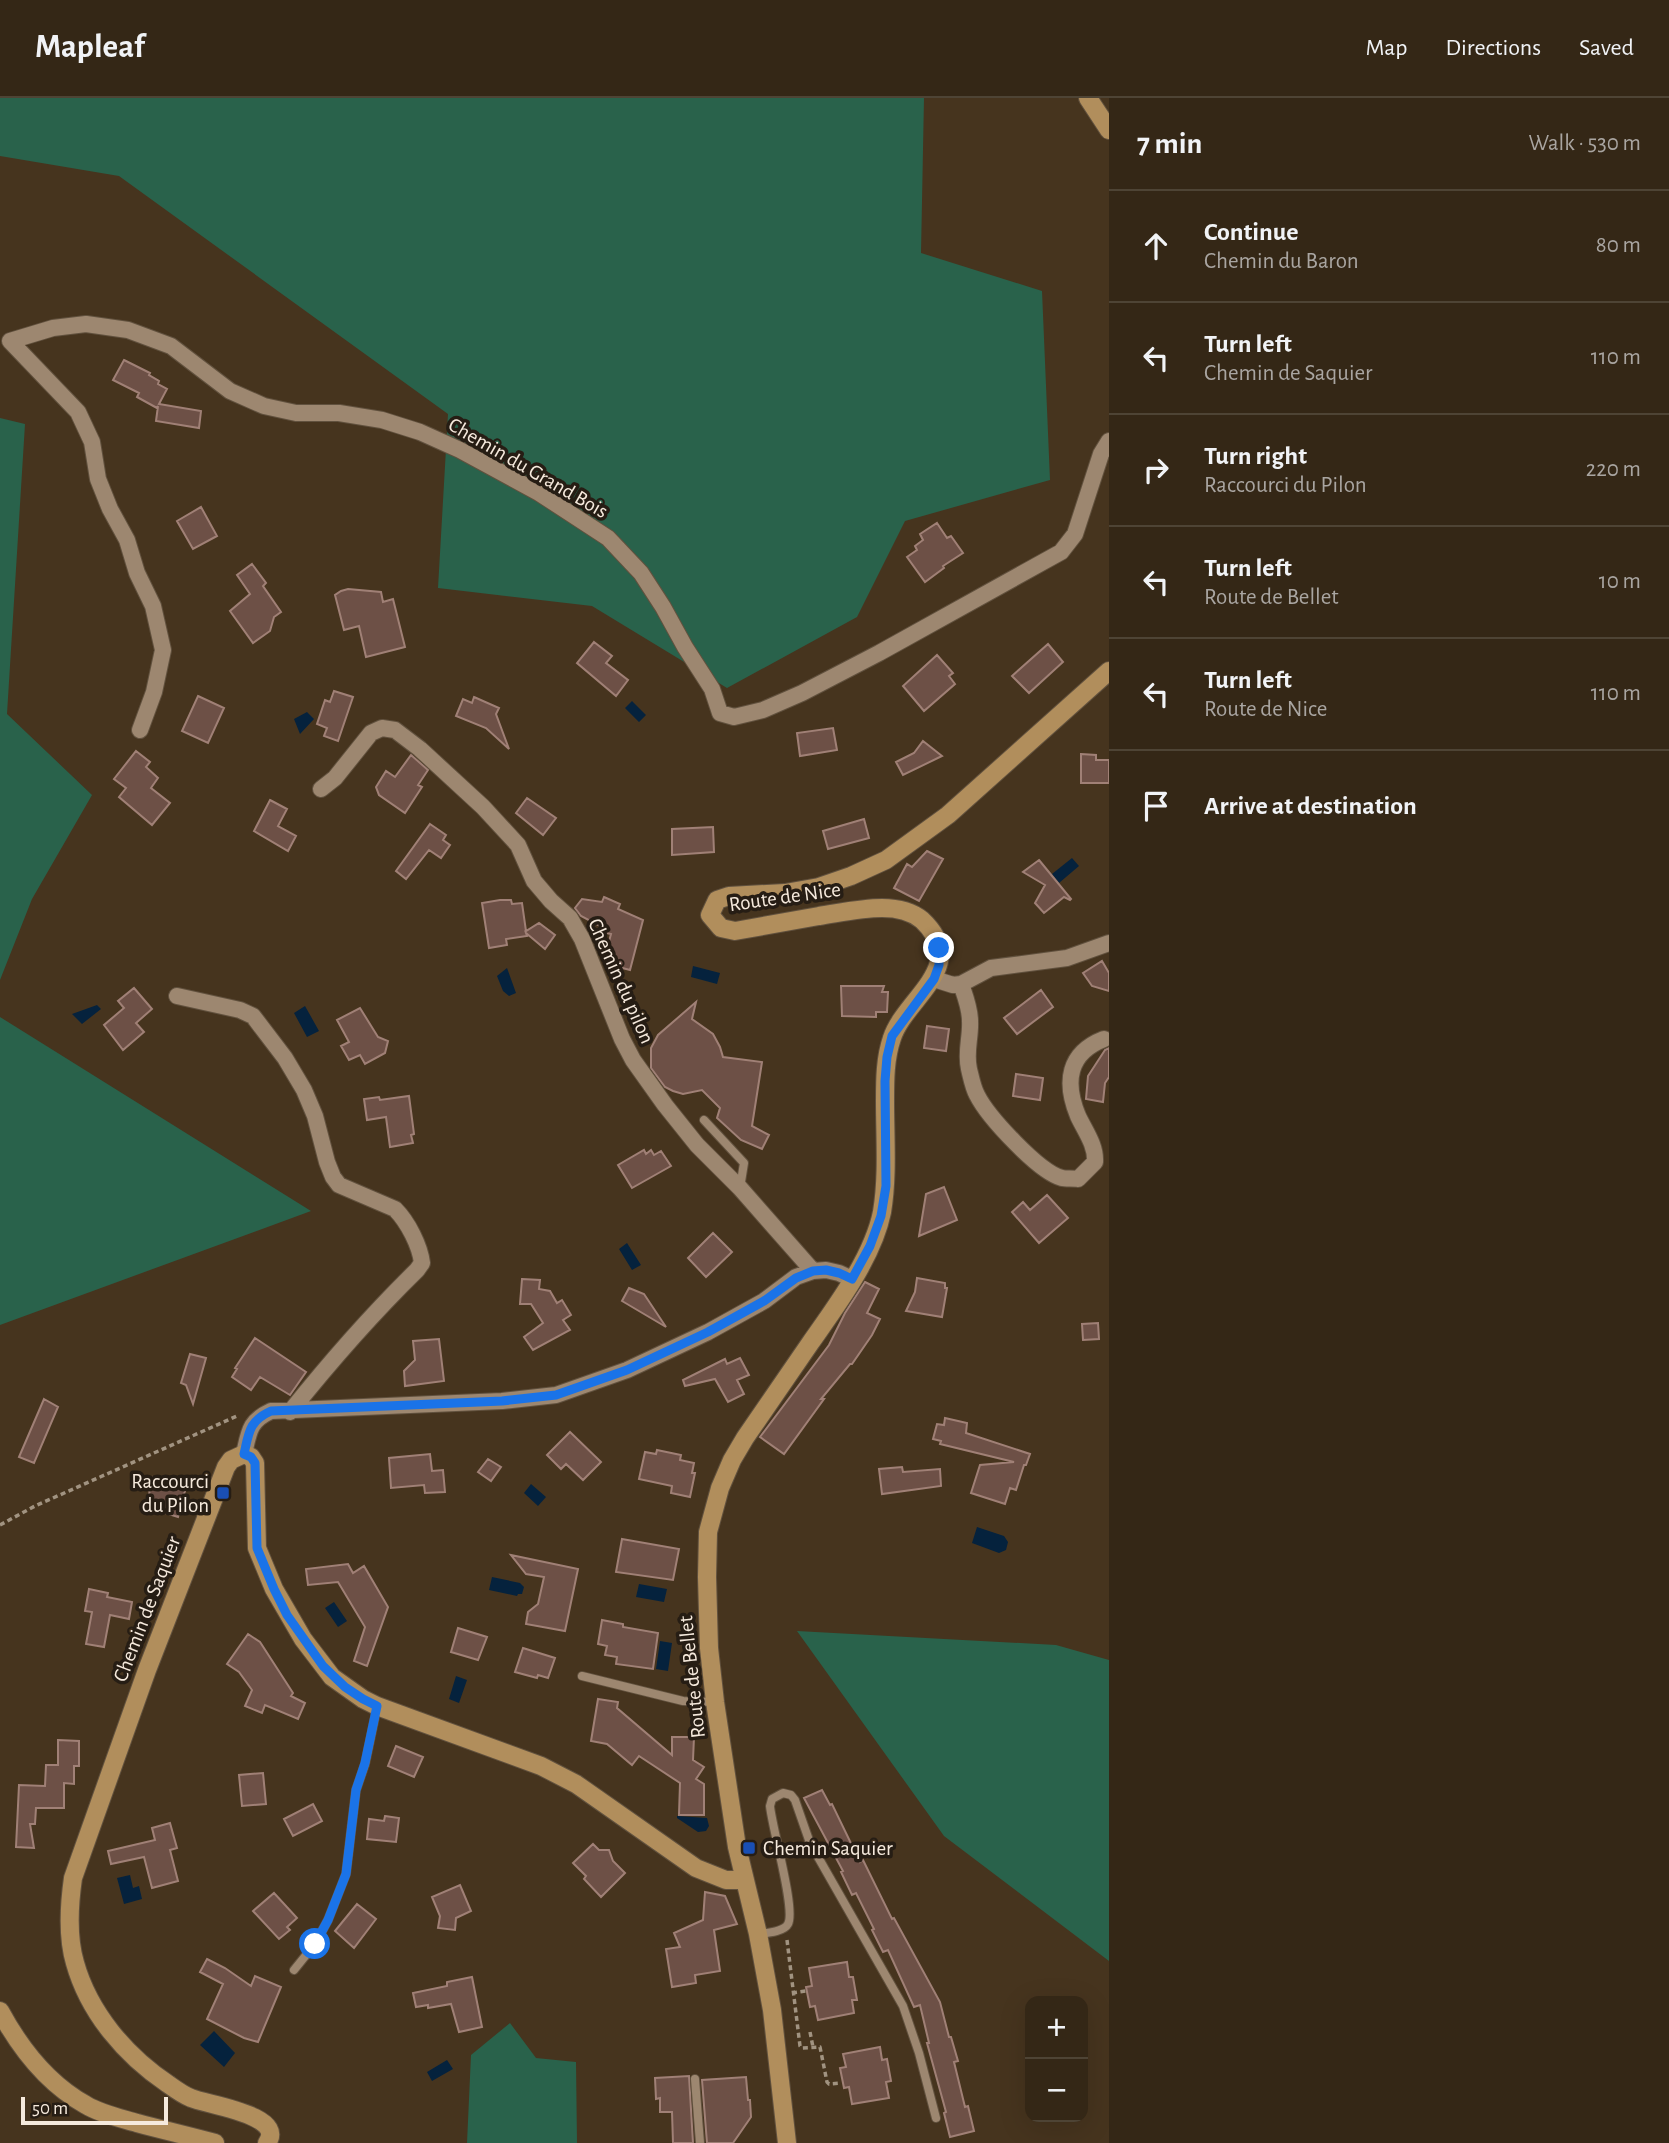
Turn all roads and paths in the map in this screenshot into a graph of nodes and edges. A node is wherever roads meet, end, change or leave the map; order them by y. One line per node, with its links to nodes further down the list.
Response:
1 (1088, 98): 2 (main road)
2 (1109, 130)
3 (1109, 442): 5 (street, Chemin du Grand Bois)
4 (1109, 671): 8 (main road, Route de Nice)
5 (139, 730)
6 (321, 789): 13 (street, Chemin du pilon)
7 (1109, 943): 9 (street)
8 (934, 979): 9 (street); 15 (main road, Route de Bellet)
9 (961, 984): 11 (street)
10 (177, 996): 16 (street)
11 (1104, 1039)
12 (705, 1120): 13 (lane)
13 (740, 1188): 14 (street, Chemin du pilon)
14 (813, 1271): 15 (street); 16 (street)
15 (852, 1279): 21 (main road, Route de Bellet)
16 (290, 1412): 18 (street)
17 (240, 1415): 19 (path)
18 (244, 1454): 22 (main road); 36 (main road, Chemin de Saquier)
19 (0, 1525)
20 (582, 1676): 21 (lane)
21 (715, 1702): 23 (main road, Route de Bellet)
22 (377, 1706): 23 (main road); 26 (lane)
23 (745, 1880): 25 (main road, Route de Bellet)
24 (785, 1928): 25 (lane); 28 (path); 34 (lane)
25 (758, 1934): 38 (main road, Route de Bellet)
26 (294, 1970)
27 (806, 1991): 28 (path)
28 (792, 1993): 31 (path)
29 (0, 2011): 35 (main road)
30 (810, 2032): 31 (path)
31 (813, 2047): 33 (path)
32 (695, 2079): 37 (lane)
33 (841, 2083)
34 (936, 2118)
35 (215, 2143)
36 (267, 2143)
37 (700, 2143)
38 (787, 2143)

